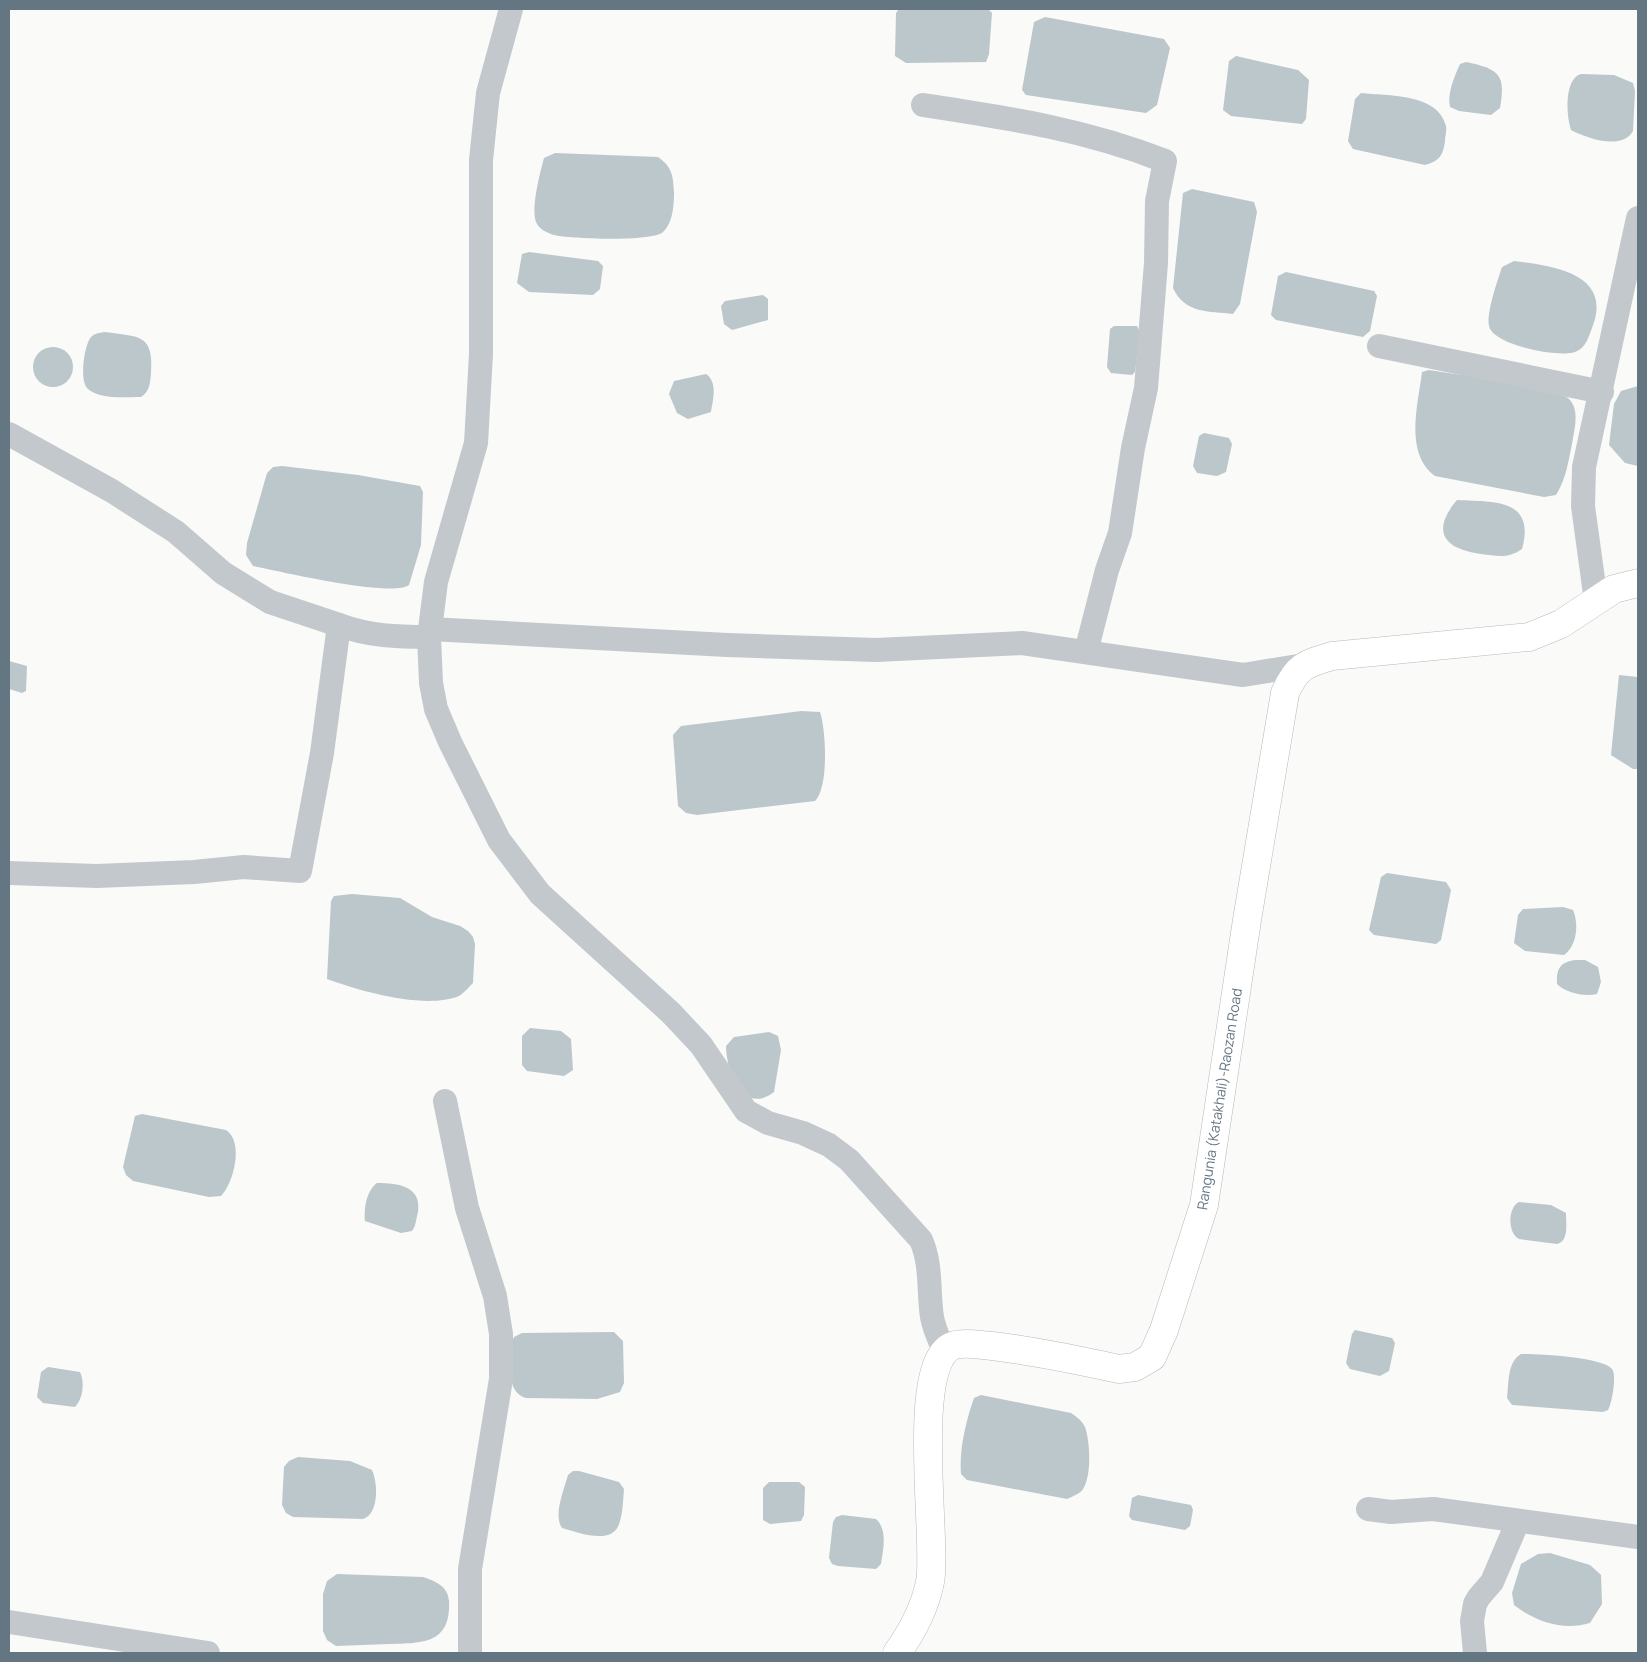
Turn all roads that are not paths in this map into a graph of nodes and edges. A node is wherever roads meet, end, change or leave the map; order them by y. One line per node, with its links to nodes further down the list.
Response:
1 (511, 9): 10 (street)
2 (923, 105): 11 (street)
3 (1638, 218): 5 (street)
4 (1379, 346): 5 (street)
5 (1602, 392): 8 (street)
6 (9, 434): 9 (street)
7 (1638, 583): 8 (main road)
8 (1596, 601): 12 (main road)
9 (339, 625): 10 (street); 13 (street)
10 (430, 633): 11 (street); 15 (street)
11 (1086, 652): 12 (street)
12 (1304, 665): 15 (main road, Rangunia (Katakhali)-Raozan Road)
13 (9, 872)
14 (445, 1100): 21 (street)
15 (944, 1350): 22 (main road)
16 (1368, 1509): 17 (street)
17 (1518, 1521): 18 (street); 23 (street)
18 (1638, 1537)
19 (9, 1622): 20 (street)
20 (208, 1653)
21 (470, 1653)
22 (897, 1653)
23 (1475, 1653)

